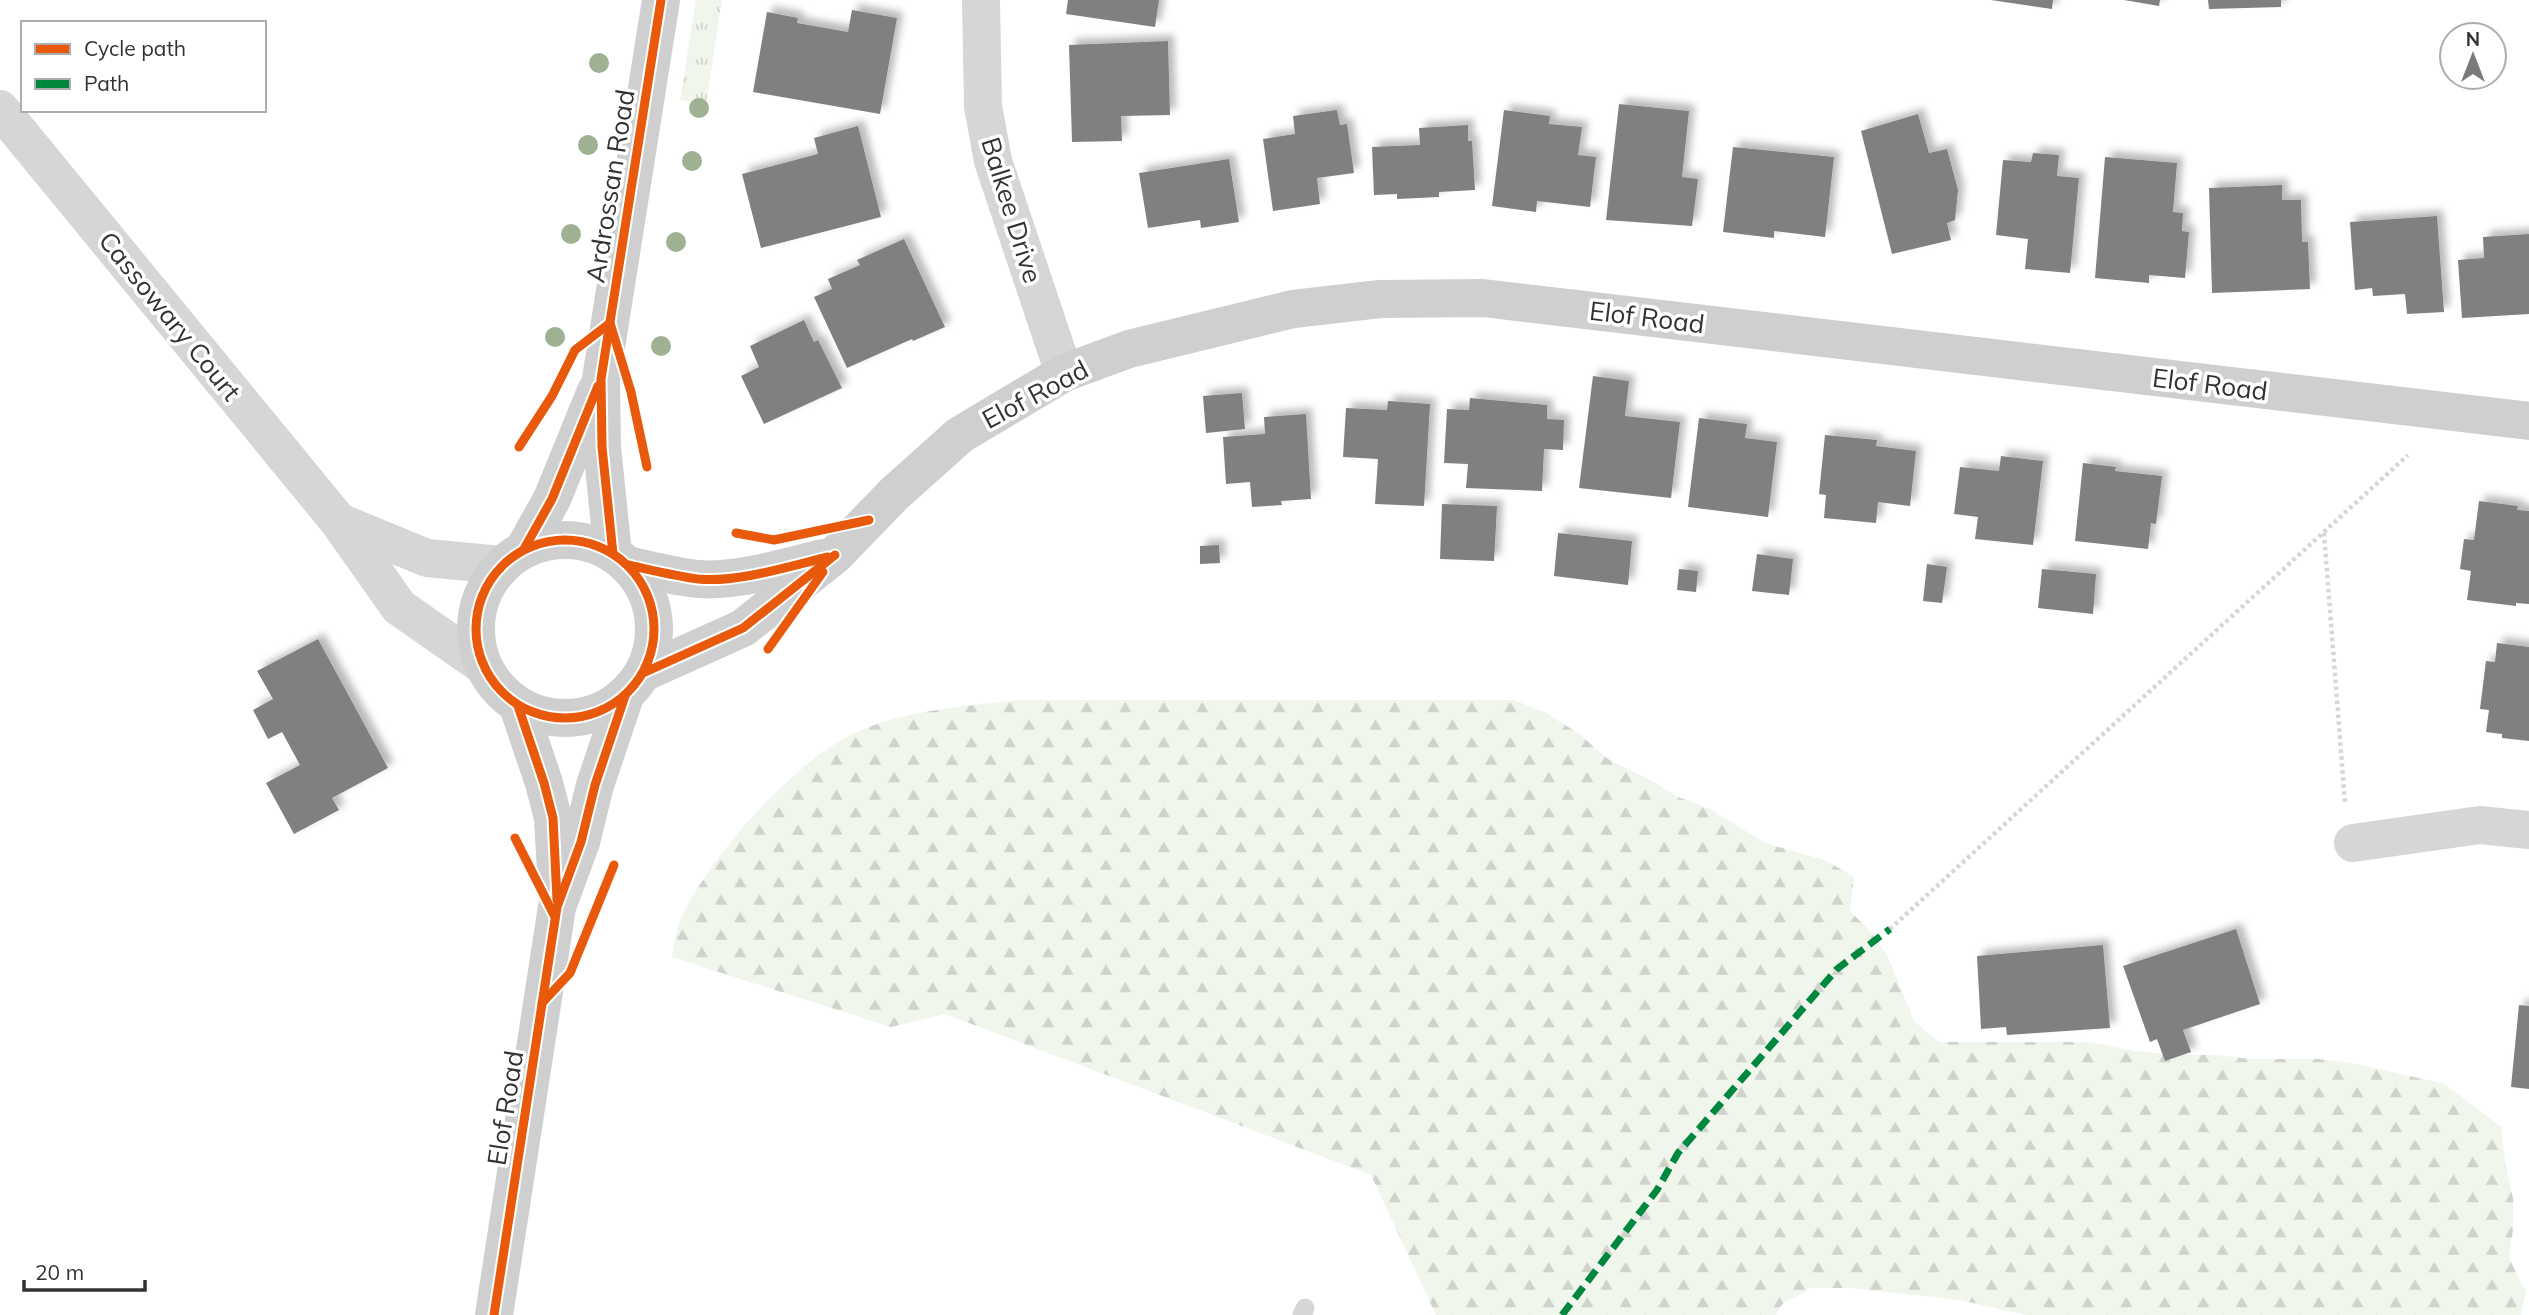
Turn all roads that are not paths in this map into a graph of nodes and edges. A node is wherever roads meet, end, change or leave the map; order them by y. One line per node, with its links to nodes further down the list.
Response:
1 (661, 0): 5 (street, Ardrossan Road)
2 (981, 0): 4 (street, Balkee Drive)
3 (0, 108): 7 (street, Cassowary Court)
4 (1065, 373): 6 (street, Elof Road); 8 (street, Elof Road)
5 (601, 379): 9 (street, Ardrossan Road); 10 (street, Ardrossan Road)
6 (2529, 421)
7 (339, 522): 9 (street, Cassowary Court); 11 (street, Cassowary Court)
8 (835, 555): 10 (street); 12 (street, Elof Road)
9 (512, 557): 10 (street); 11 (street)
10 (620, 560): 12 (street)
11 (482, 665): 13 (street)
12 (634, 685): 13 (street); 16 (street, Elof Road)
13 (518, 706): 16 (street, Elof Road)
14 (2349, 825): 15 (street)
15 (2529, 830)
16 (557, 907): 17 (street, Elof Road)
17 (494, 1315)

